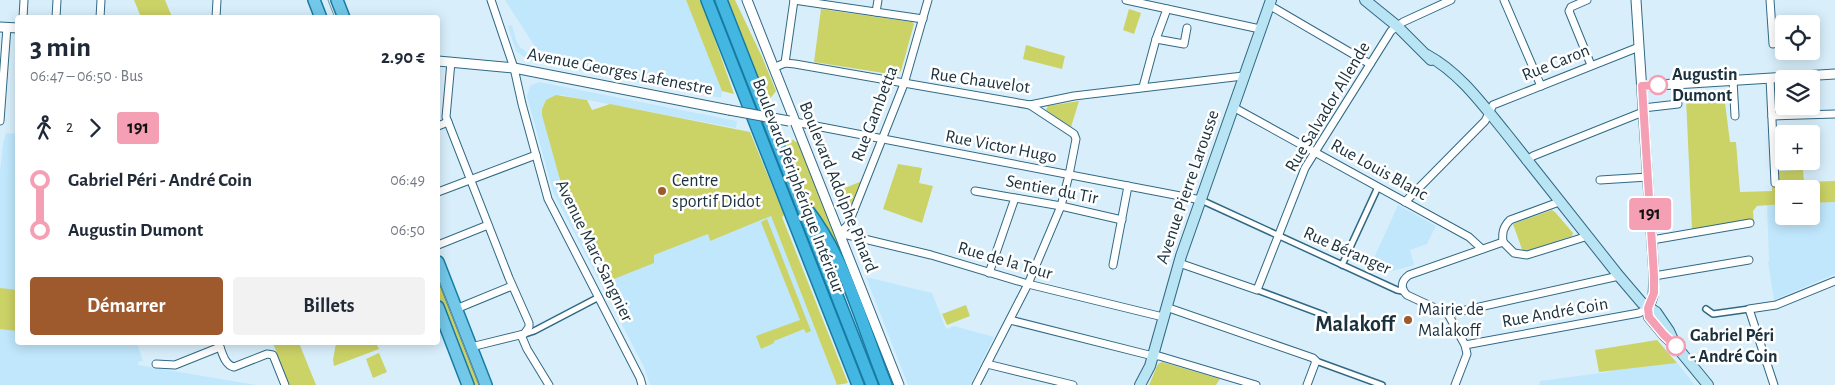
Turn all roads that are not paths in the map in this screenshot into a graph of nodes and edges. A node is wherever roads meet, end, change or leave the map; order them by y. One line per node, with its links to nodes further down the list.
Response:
1 (24, 0): 24 (street)
2 (57, 0): 25 (street)
3 (101, 0): 26 (street)
4 (217, 0): 27 (street)
5 (314, 0): 28 (main road)
6 (337, 0): 29 (main road)
7 (491, 0): 43 (street, Avenue Marc Sangnier)
8 (707, 0): 133 (highway, Boulevard Périphérique Intérieur)
9 (721, 0): 78 (highway)
10 (747, 0): 44 (street, Boulevard Adolphe Pinard)
11 (794, 0): 23 (street); 40 (street)
12 (878, 0): 23 (street)
13 (928, 0): 30 (street, Rue Gambetta)
14 (1126, 0): 22 (street)
15 (1365, 0): 32 (main road)
16 (1451, 0): 32 (street)
17 (1504, 0): 50 (street)
18 (1587, 0): 42 (street)
19 (1636, 0): 37 (street)
20 (1770, 0): 36 (street)
21 (1269, 2): 34 (main road, Avenue Pierre Larousse); 41 (street)
22 (1167, 9): 34 (street); 35 (street)
23 (876, 12): 30 (street)
24 (23, 15)
25 (56, 15)
26 (100, 15)
27 (216, 15)
28 (320, 15)
29 (343, 15)
30 (923, 19): 49 (street, Rue Gambetta)
31 (4, 25): 61 (street)
32 (1397, 26): 41 (street, Rue Salvador Allende); 57 (main road)
33 (1187, 28): 35 (street)
34 (1260, 30): 46 (main road, Avenue Pierre Larousse)
35 (1156, 39): 52 (street)
36 (1773, 44)
37 (1639, 47): 42 (street, Rue Caron); 51 (street)
38 (440, 61): 39 (street, Avenue Georges Lafenestre)
39 (451, 62): 43 (street, Avenue Georges Lafenestre); 63 (street)
40 (785, 63): 44 (street); 49 (street, Rue Chauvelot)
41 (1370, 64): 66 (street, Rue Salvador Allende)
42 (1592, 65): 50 (street, Rue Caron)
43 (514, 68): 62 (street, Avenue Georges Lafenestre, bridge); 67 (street, Avenue Marc Sangnier)
44 (773, 68): 62 (street, Boulevard Adolphe Pinard)
45 (1835, 74): 47 (street)
46 (1243, 76): 52 (street, Rue Chauvelot); 55 (main road, Avenue Pierre Larousse)
47 (1770, 78): 48 (street); 60 (street)
48 (1733, 80): 51 (street); 59 (street)
49 (904, 84): 54 (street, Rue Chauvelot); 65 (street, Rue Gambetta)
50 (1541, 86): 57 (street, Rue Caron)
51 (1642, 86): 56 (street)
52 (1143, 87): 54 (street, Rue Chauvelot)
53 (1678, 104): 56 (street)
54 (1030, 105): 69 (street)
55 (1233, 107): 66 (street, Rue Louis Blanc); 80 (main road, Avenue Pierre Larousse)
56 (1643, 110): 68 (street); 70 (street)
57 (1488, 112): 68 (main road); 81 (street, Rue Caron)
58 (1835, 114): 60 (street)
59 (1736, 116)
60 (1772, 116): 73 (street)
61 (0, 121)
62 (792, 121): 65 (street, Rue Victor Hugo); 87 (street, Boulevard Adolphe Pinard)
63 (448, 122): 64 (street); 71 (street)
64 (440, 125)
65 (881, 139): 69 (street, Rue Victor Hugo); 87 (street, Rue Gambetta)
66 (1314, 152): 75 (street, Rue Louis Blanc); 88 (street, Rue Salvador Allende)
67 (536, 155): 71 (street); 108 (street, Avenue Marc Sangnier)
68 (1526, 161): 82 (main road)
69 (1069, 175): 74 (street, Rue Victor Hugo); 83 (street)
70 (1648, 177): 72 (street); 90 (street)
71 (471, 179): 77 (street); 86 (street)
72 (1600, 180)
73 (1775, 183)
74 (1128, 186): 80 (street, Rue Victor Hugo); 84 (street)
75 (1378, 188): 81 (street, Rue Louis Blanc); 97 (street)
76 (976, 190): 79 (street, Sentier du Tir)
77 (440, 191)
78 (798, 197): 134 (highway); 135 (highway)
79 (1015, 198): 83 (street, Sentier du Tir); 100 (street)
80 (1201, 200): 88 (street, Rue Béranger); 95 (main road, Avenue Pierre Larousse)
81 (1405, 202): 93 (street, Rue Louis Blanc)
82 (1559, 202): 89 (main road); 91 (street)
83 (1061, 206): 84 (street, Sentier du Tir); 104 (street)
84 (1122, 220): 96 (street)
85 (1750, 223): 90 (street)
86 (488, 225): 92 (street); 105 (street)
87 (839, 233): 100 (street, Rue de la Tour); 136 (street, Boulevard Adolphe Pinard)
88 (1278, 236): 97 (street, Rue Béranger); 106 (street, Rue Salvador Allende)
89 (1588, 236): 91 (street); 99 (main road)
90 (1652, 240): 102 (street)
91 (1503, 242): 93 (street)
92 (440, 244)
93 (1482, 249): 107 (street)
94 (1749, 260): 102 (street)
95 (1179, 263): 106 (street); 109 (main road, Avenue Pierre Larousse)
96 (1113, 265)
97 (1342, 265): 107 (street, Rue Béranger)
98 (440, 267): 111 (main road)
99 (1613, 267): 101 (main road); 110 (main road)
100 (989, 272): 104 (street, Rue de la Tour)
101 (1619, 276): 110 (main road); 115 (street)
102 (1654, 276): 110 (street)
103 (1835, 281): 113 (street)
104 (1028, 284): 117 (street, Rue de la Tour); 118 (street)
105 (512, 286): 111 (street); 119 (street)
106 (1257, 290): 116 (street)
107 (1402, 291): 115 (street, Rue Béranger)
108 (598, 297): 119 (street); 132 (street, Avenue Marc Sangnier)
109 (1166, 307): 117 (main road, Avenue Pierre Larousse); 124 (street)
110 (1648, 308): 121 (street, Rue André Coin); 144 (main road)
111 (456, 309): 122 (main road)
112 (1706, 309): 113 (street)
113 (1749, 309): 145 (street)
114 (440, 312): 129 (main road)
115 (1448, 314): 121 (street)
116 (1324, 315)
117 (1163, 317): 123 (main road, Avenue Pierre Larousse)
118 (1010, 320): 123 (street); 126 (street)
119 (523, 334): 122 (street); 131 (street)
120 (219, 345): 125 (street); 128 (street)
121 (1465, 345): 143 (street)
122 (471, 347): 130 (main road)
123 (1153, 356): 127 (street); 139 (main road, Avenue Pierre Larousse)
124 (1316, 361): 141 (street); 142 (street)
125 (156, 364)
126 (987, 364): 137 (street); 138 (street)
127 (1245, 383): 140 (street)
128 (285, 385)
129 (468, 385)
130 (486, 385)
131 (549, 385)
132 (642, 385)
133 (858, 385)
134 (872, 385)
135 (886, 385)
136 (899, 385)
137 (976, 385)
138 (1073, 385)
139 (1140, 385)
140 (1256, 385)
141 (1307, 385)
142 (1382, 385)
143 (1455, 385)
144 (1708, 385)
145 (1774, 385)

